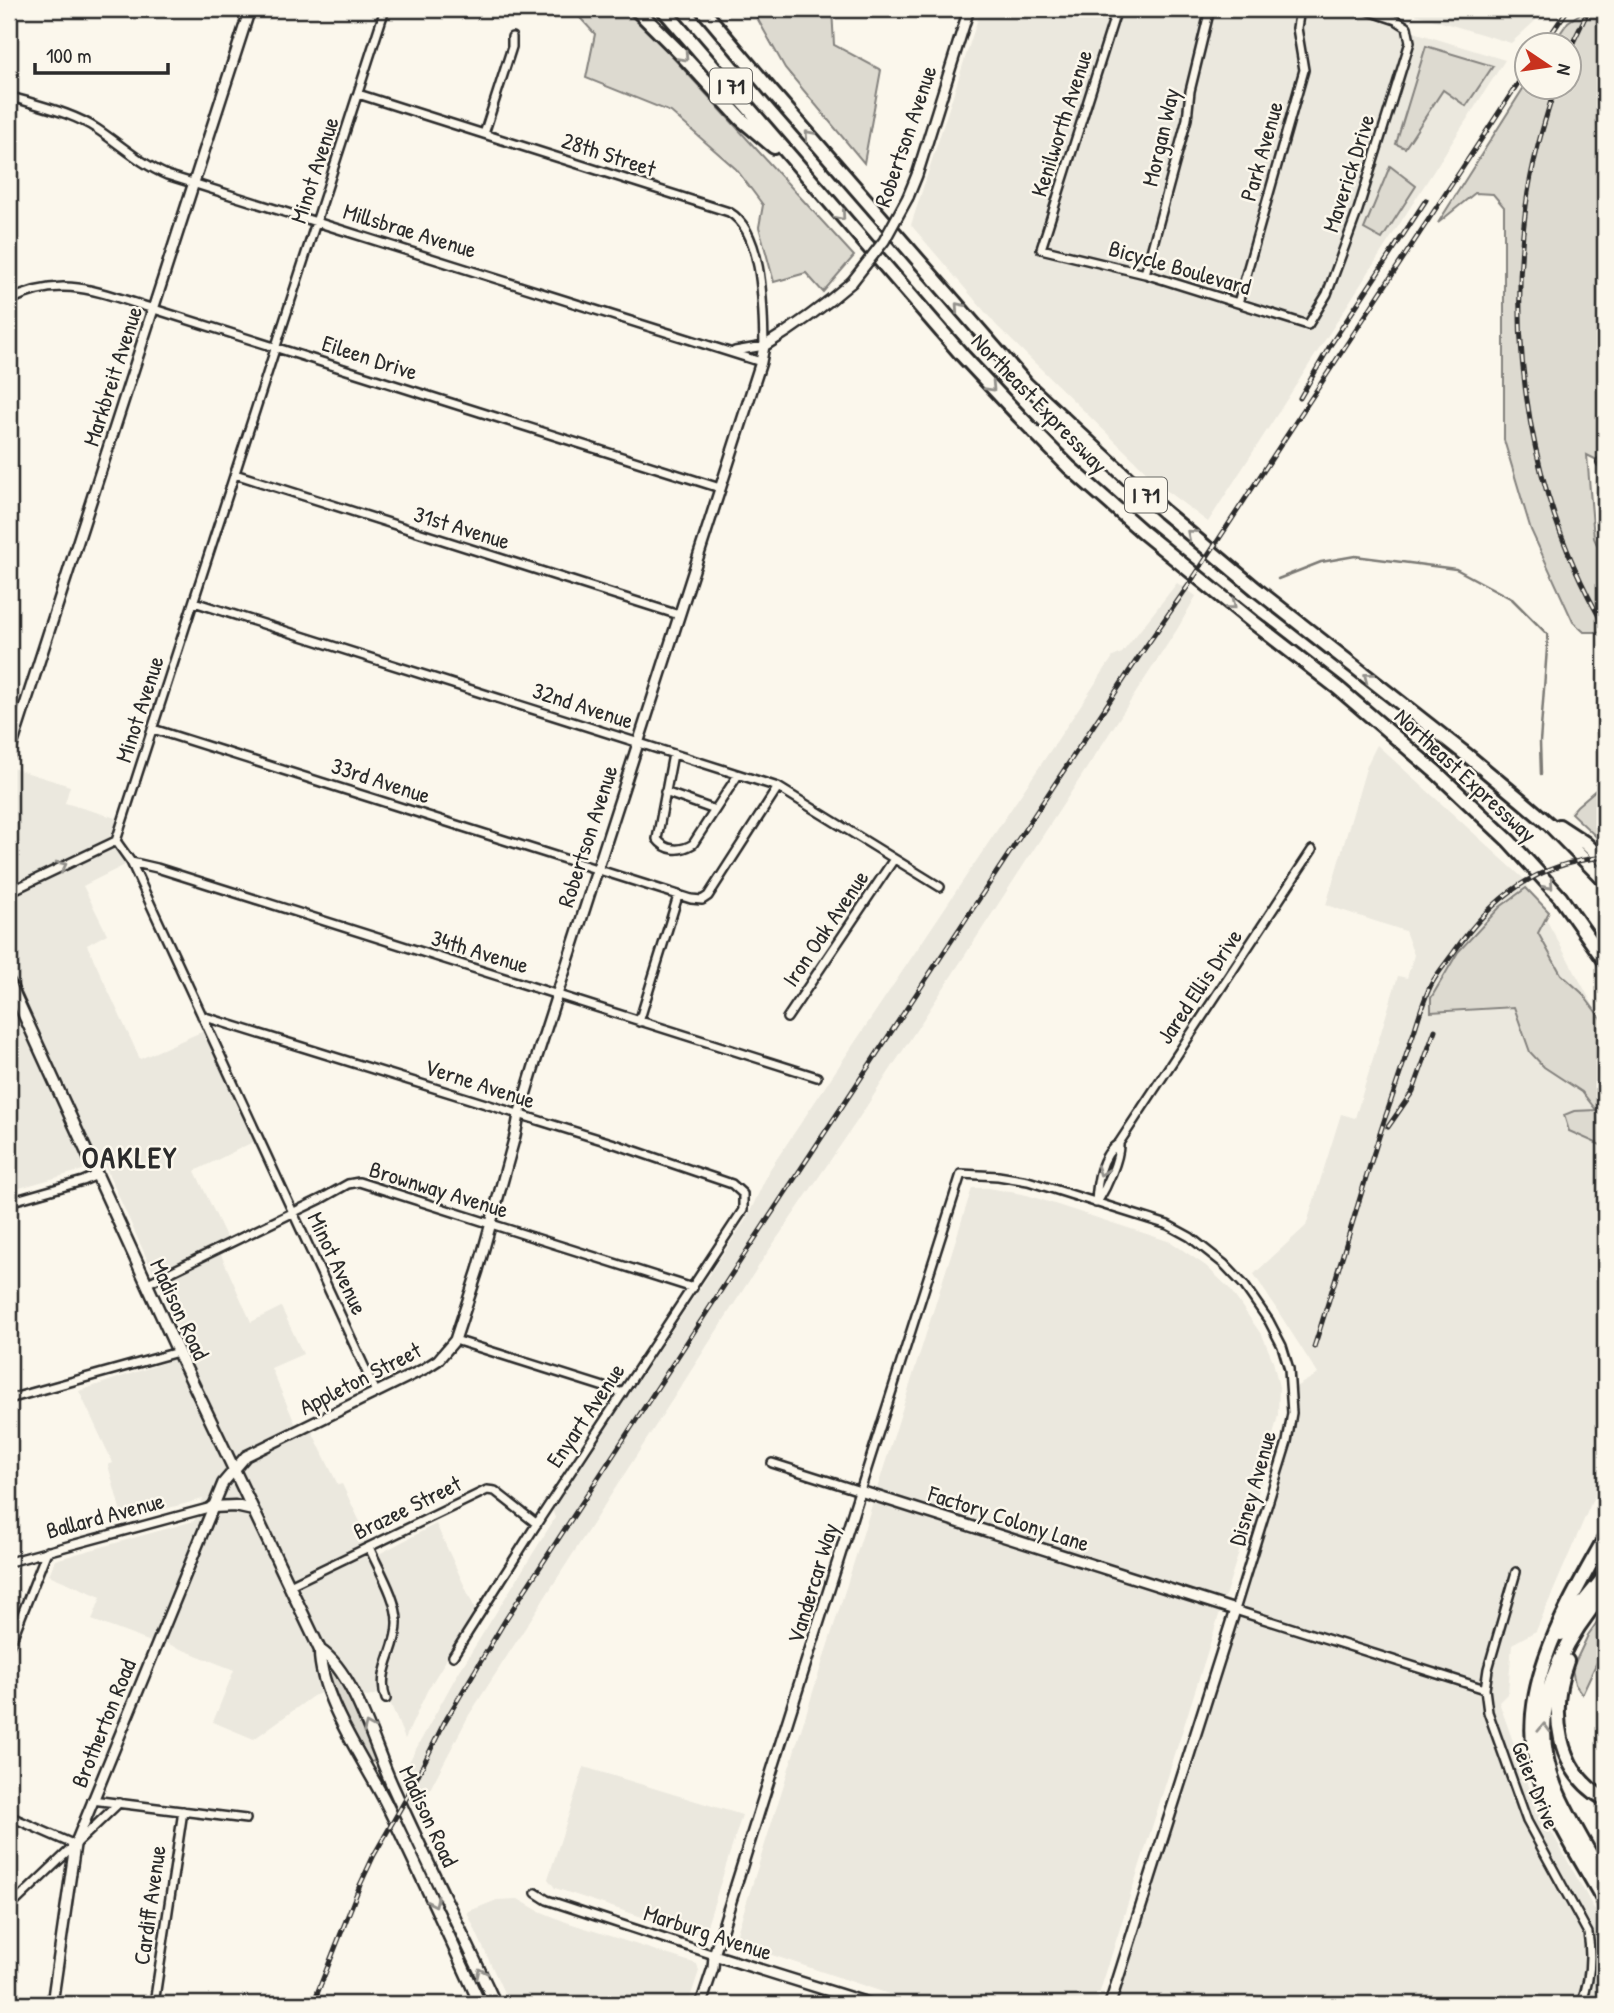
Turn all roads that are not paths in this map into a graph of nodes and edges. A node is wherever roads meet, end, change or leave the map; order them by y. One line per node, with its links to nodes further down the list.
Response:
1 (250, 9): 16 (street, Markbreit Avenue)
2 (385, 9): 12 (street, Minot Avenue)
3 (636, 9): 15 (highway, one-way to 15)
4 (663, 9): 15 (highway, Northeast Expressway / I 71)
5 (702, 9): 40 (highway, Northeast Expressway / I 71, one-way to 5)
6 (969, 9): 25 (street, Robertson Avenue, bridge)
7 (1117, 9): 18 (street, Kenilworth Avenue)
8 (1210, 9): 19 (street, Morgan Way)
9 (1300, 9): 21 (street, Park Avenue)
10 (1363, 9): 23 (street, Maverick Drive)
11 (512, 37): 14 (street)
12 (358, 94): 14 (street, 28th Street); 17 (street, Minot Avenue)
13 (9, 96): 16 (street, Millsbrae Avenue)
14 (484, 134): 24 (street, 28th Street)
15 (796, 164): 52 (highway, Northeast Expressway / I 71, one-way to 52)
16 (194, 183): 17 (street, Millsbrae Avenue); 22 (street, Markbreit Avenue)
17 (317, 221): 26 (street, Minot Avenue); 27 (street, Millsbrae Avenue)
18 (1041, 249): 19 (street, Bicycle Boulevard)
19 (1145, 274): 21 (street, Bicycle Boulevard)
20 (9, 301): 22 (street, Eileen Drive)
21 (1238, 303): 23 (street, Bicycle Boulevard)
22 (154, 309): 26 (street, Eileen Drive); 36 (street, Markbreit Avenue)
23 (1308, 325)
24 (764, 327): 25 (street, Robertson Avenue)
25 (764, 346): 27 (street, Millsbrae Avenue); 28 (street, Robertson Avenue)
26 (276, 347): 29 (street, Minot Avenue); 30 (street, Eileen Drive)
27 (732, 351): 28 (street, Millsbrae Avenue)
28 (761, 362): 30 (street, Robertson Avenue)
29 (235, 474): 31 (street, Minot Avenue); 32 (street, 31st Avenue)
30 (720, 488): 32 (street, Robertson Avenue)
31 (194, 602): 33 (street, Minot Avenue); 34 (street, 32nd Avenue)
32 (679, 615): 34 (street, Robertson Avenue)
33 (153, 729): 42 (street, Minot Avenue); 47 (street, 33rd Avenue)
34 (637, 743): 35 (street, 32nd Avenue); 47 (street, Robertson Avenue)
35 (673, 754): 37 (street, 32nd Avenue); 39 (street)
36 (9, 755)
37 (738, 775): 38 (street, 32nd Avenue); 41 (street)
38 (778, 787): 44 (street, 32nd Avenue); 51 (street)
39 (665, 792): 41 (street); 41 (street)
40 (1523, 802): 46 (highway); 48 (highway, Northeast Expressway / I 71)
41 (715, 810)
42 (116, 841): 45 (street, Minot Avenue); 50 (street, one-way to 42)
43 (1312, 850): 64 (street, Jared Ellis Drive)
44 (894, 859): 49 (street, 32nd Avenue); 56 (street, Iron Oak Avenue)
45 (131, 862): 54 (street, 34th Avenue); 55 (street, Minot Avenue)
46 (1605, 862)
47 (597, 869): 51 (street, 33rd Avenue); 54 (street, Robertson Avenue)
48 (1605, 881)
49 (940, 887)
50 (9, 892)
51 (678, 896): 57 (street)
52 (1605, 961)
53 (9, 982): 61 (main road, Madison Road)
54 (556, 995): 57 (street, 34th Avenue); 59 (street, Robertson Avenue)
55 (202, 1016): 59 (street, Verne Avenue); 65 (street, Minot Avenue)
56 (787, 1018)
57 (639, 1022): 58 (street, 34th Avenue)
58 (817, 1077)
59 (519, 1115): 62 (street, Verne Avenue); 66 (street, Robertson Avenue)
60 (961, 1174): 64 (street, Disney Avenue); 76 (street, Vandercar Way)
61 (97, 1175): 63 (street); 67 (main road, Madison Road)
62 (743, 1194): 68 (street, Enyart Avenue)
63 (9, 1202)
64 (1096, 1203): 89 (street, Disney Avenue)
65 (293, 1212): 66 (street, Brownway Avenue); 67 (street, Brownway Avenue); 71 (street, Minot Avenue)
66 (489, 1224): 68 (street, Brownway Avenue); 69 (street, Robertson Avenue)
67 (148, 1283): 70 (main road, Madison Road)
68 (693, 1288): 72 (street, Enyart Avenue)
69 (455, 1340): 71 (street, Appleton Street); 72 (street)
70 (178, 1352): 73 (street); 75 (main road, Madison Road)
71 (376, 1392): 75 (street, Appleton Street)
72 (623, 1393): 79 (street, Enyart Avenue)
73 (9, 1399)
74 (772, 1463): 76 (street, Factory Colony Lane)
75 (234, 1469): 77 (street, Brotherton Road); 78 (main road, Madison Road)
76 (860, 1491): 89 (street, Factory Colony Lane); 107 (street, Vandercar Way)
77 (212, 1507): 78 (main road); 82 (street, Ballard Avenue); 97 (street, Brotherton Road)
78 (253, 1510): 86 (main road, Madison Road)
79 (537, 1524): 81 (street, Brazee Street); 92 (street, Enyart Avenue)
80 (1605, 1538): 93 (highway)
81 (369, 1547): 86 (street, Brazee Street); 95 (street)
82 (47, 1551): 83 (street, Ballard Avenue); 90 (street)
83 (9, 1562)
84 (1516, 1572): 94 (street, Geier Drive)
85 (1605, 1576): 93 (highway)
86 (290, 1586): 91 (main road, Madison Road)
87 (1605, 1592): 88 (highway)
88 (1594, 1605): 96 (highway); 103 (highway, one-way to 88)
89 (1235, 1610): 94 (street); 114 (street, Disney Avenue)
90 (9, 1647)
91 (320, 1650): 110 (main road, Madison Road, one-way to 110); 111 (main road, Madison Road, one-way to 91)
92 (453, 1656)
93 (1548, 1656): 105 (highway)
94 (1485, 1689): 115 (street, Geier Drive)
95 (386, 1699)
96 (1605, 1799)
97 (92, 1800): 98 (street); 102 (street, Brotherton Road)
98 (119, 1803): 99 (street); 102 (street)
99 (183, 1811): 101 (street); 109 (street, Cardiff Avenue)
100 (9, 1816): 102 (street)
101 (246, 1819)
102 (75, 1844): 106 (street); 108 (street, Brotherton Road)
103 (1605, 1880)
104 (536, 1893): 107 (street, Marburg Avenue)
105 (1605, 1903)
106 (9, 1908)
107 (715, 1955): 112 (street, Vandercar Way); 113 (street, Marburg Avenue)
108 (52, 2004)
109 (154, 2004)
110 (481, 2004)
111 (493, 2004)
112 (701, 2004)
113 (871, 2004)
114 (1110, 2004)
115 (1581, 2004)

